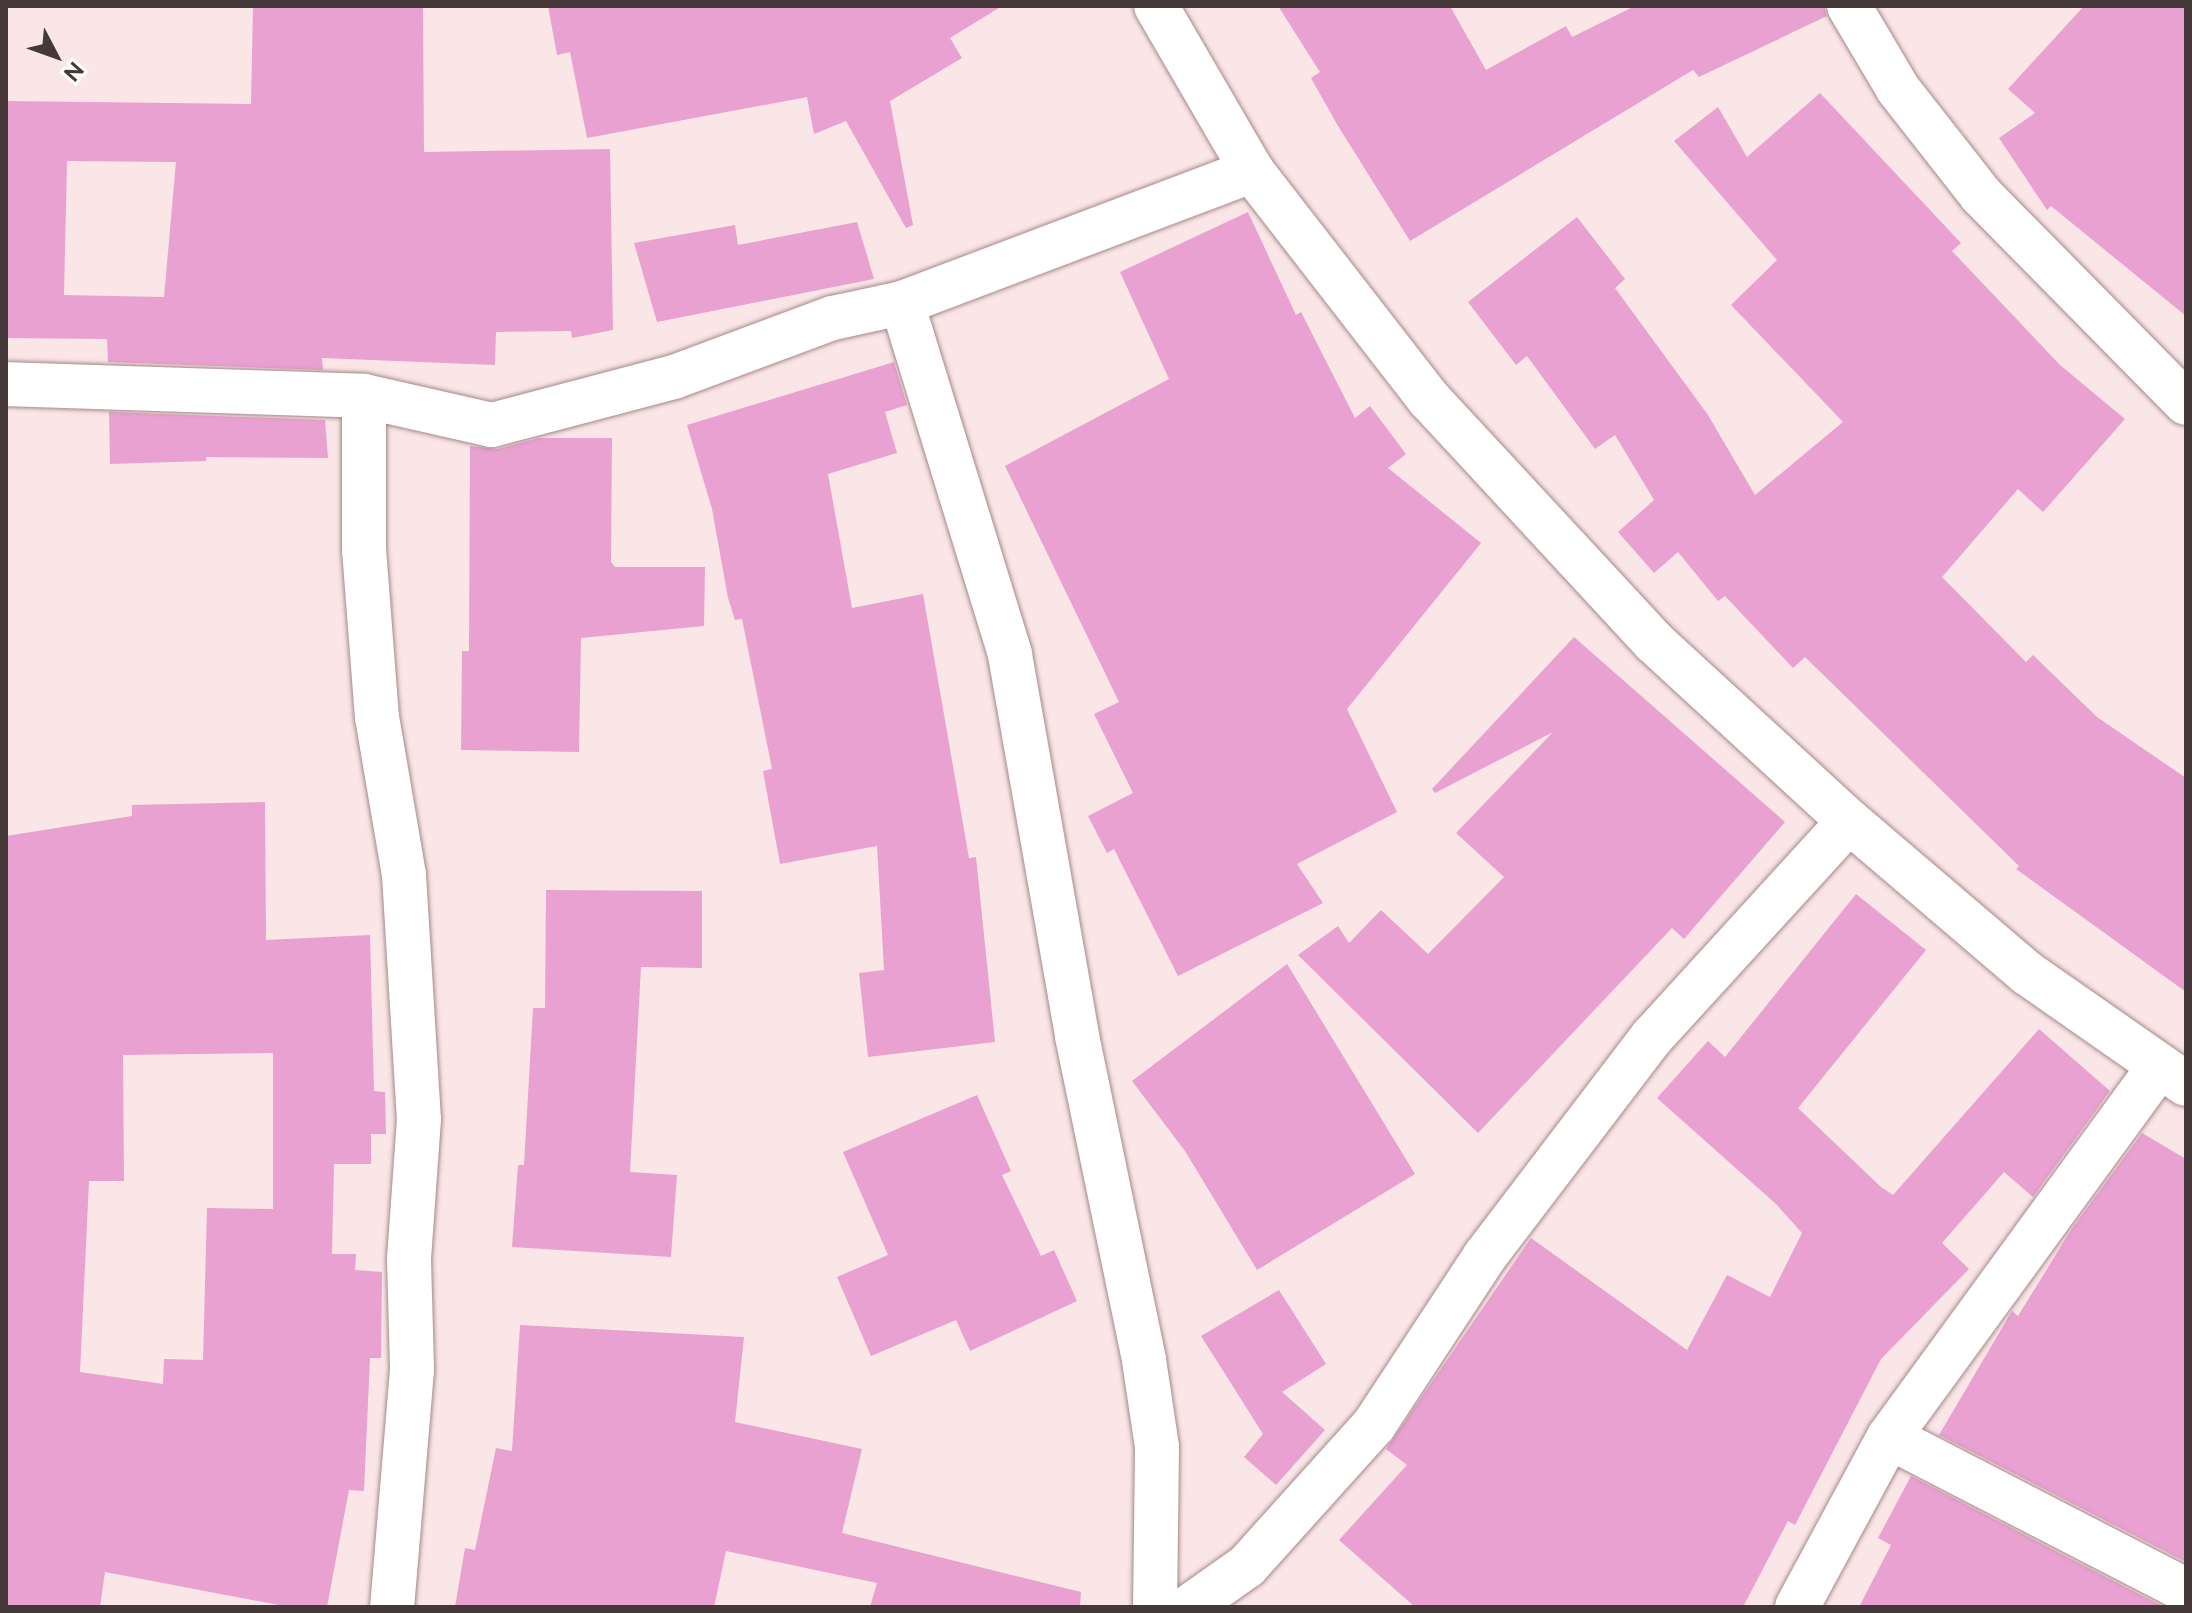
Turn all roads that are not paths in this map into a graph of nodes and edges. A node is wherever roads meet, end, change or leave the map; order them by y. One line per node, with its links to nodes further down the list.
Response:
1 (1156, 6): 3 (street)
2 (1849, 6): 7 (street)
3 (1252, 171): 4 (street); 8 (street)
4 (902, 303): 6 (street); 13 (street)
5 (6, 384): 6 (street)
6 (364, 396): 12 (street)
7 (2186, 403)
8 (1849, 821): 9 (street); 14 (street)
9 (2172, 1076): 10 (street)
10 (1889, 1437): 11 (street); 15 (street)
11 (2186, 1590)
12 (392, 1607)
13 (1155, 1607)
14 (1189, 1607)
15 (1797, 1607)

